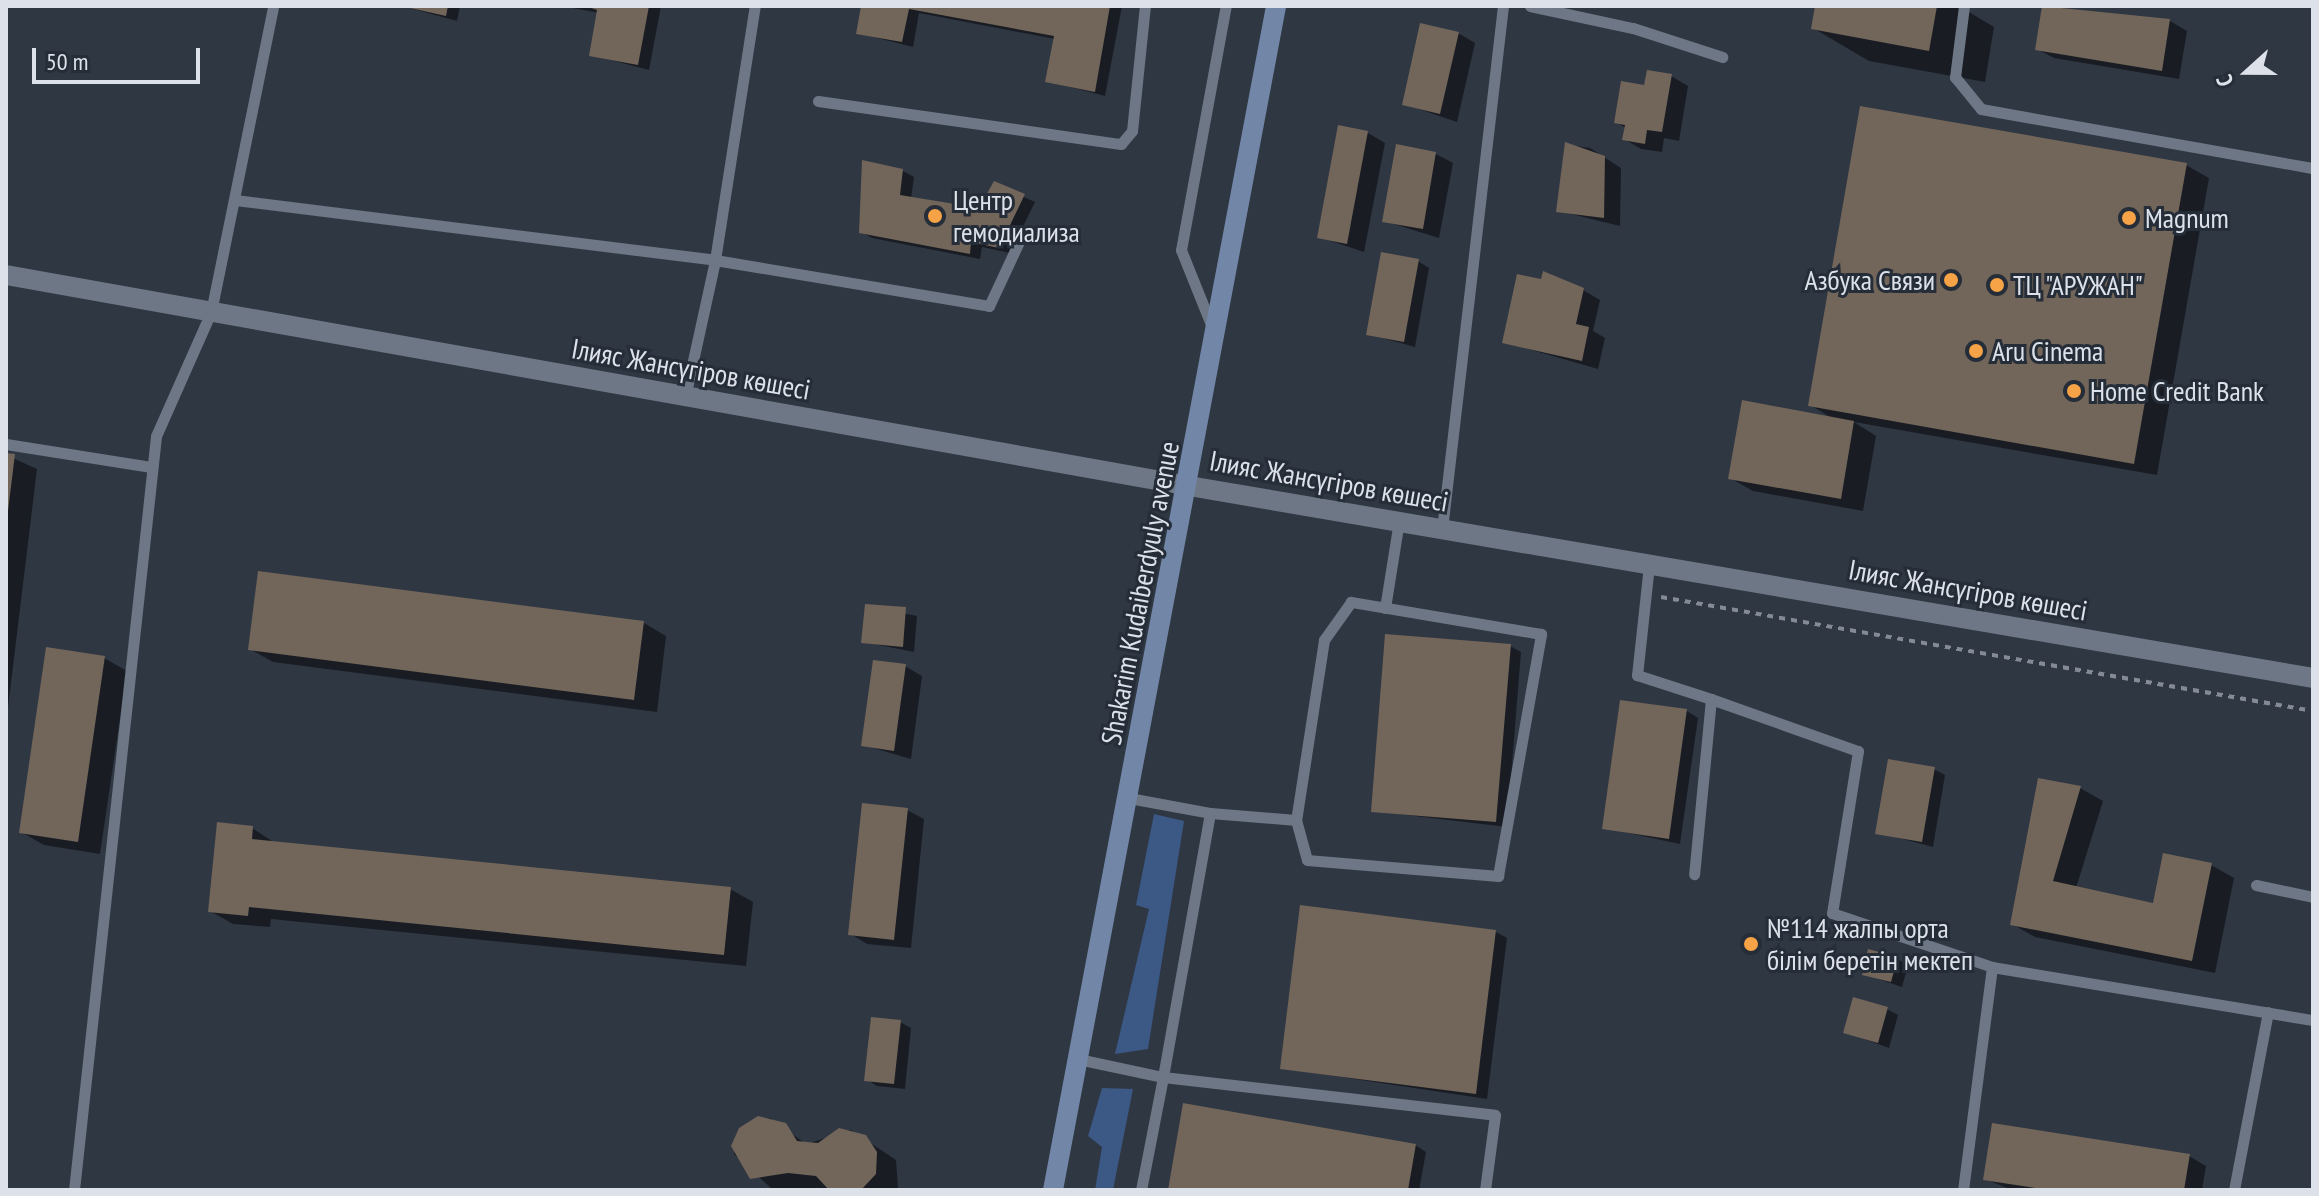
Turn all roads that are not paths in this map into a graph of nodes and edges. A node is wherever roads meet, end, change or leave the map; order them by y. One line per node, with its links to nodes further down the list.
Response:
1 (273, 6): 12 (lane)
2 (755, 6): 14 (lane)
3 (1145, 6): 10 (lane)
4 (1226, 6): 17 (lane)
5 (1276, 6): 17 (main road, Shakarim Kudaiberdyuly avenue)
6 (1503, 6): 23 (lane)
7 (1530, 6): 9 (lane)
8 (1964, 6): 11 (lane)
9 (1722, 57)
10 (818, 101)
11 (2311, 168)
12 (235, 200): 14 (lane); 16 (lane)
13 (1024, 231): 14 (lane)
14 (715, 260): 18 (lane)
15 (6, 275): 16 (street, Ілияс Жансүгіров көшесі)
16 (211, 312): 18 (street, Ілияс Жансүгіров көшесі); 20 (lane)
17 (1216, 336): 21 (main road, Shakarim Kudaiberdyuly avenue)
18 (685, 397): 21 (street, Ілияс Жансүгіров көшесі)
19 (6, 444): 20 (lane)
20 (151, 467): 39 (lane)
21 (1189, 486): 22 (street, Ілияс Жансүгіров көшесі); 28 (main road, Shakarim Kudaiberdyuly avenue)
22 (1399, 521): 23 (street, Ілияс Жансүгіров көшесі); 25 (lane)
23 (1442, 529): 24 (street, Ілияс Жансүгіров көшесі)
24 (1649, 565): 26 (street, Ілияс Жансүгіров көшесі); 27 (lane)
25 (1385, 608): 30 (lane); 30 (lane)
26 (2313, 678)
27 (1711, 699): 31 (lane); 34 (lane)
28 (1129, 798): 29 (lane); 37 (main road, Shakarim Kudaiberdyuly avenue)
29 (1210, 813): 30 (lane); 38 (lane)
30 (1296, 820)
31 (1694, 874)
32 (2256, 885): 33 (lane)
33 (2313, 897)
34 (1992, 967): 35 (lane); 43 (lane)
35 (2268, 1012): 36 (lane); 44 (lane)
36 (2313, 1020)
37 (1078, 1059): 38 (lane); 40 (main road, Shakarim Kudaiberdyuly avenue)
38 (1163, 1077): 41 (lane); 42 (lane)
39 (74, 1190)
40 (1053, 1190)
41 (1141, 1190)
42 (1485, 1190)
43 (1963, 1190)
44 (2234, 1190)

